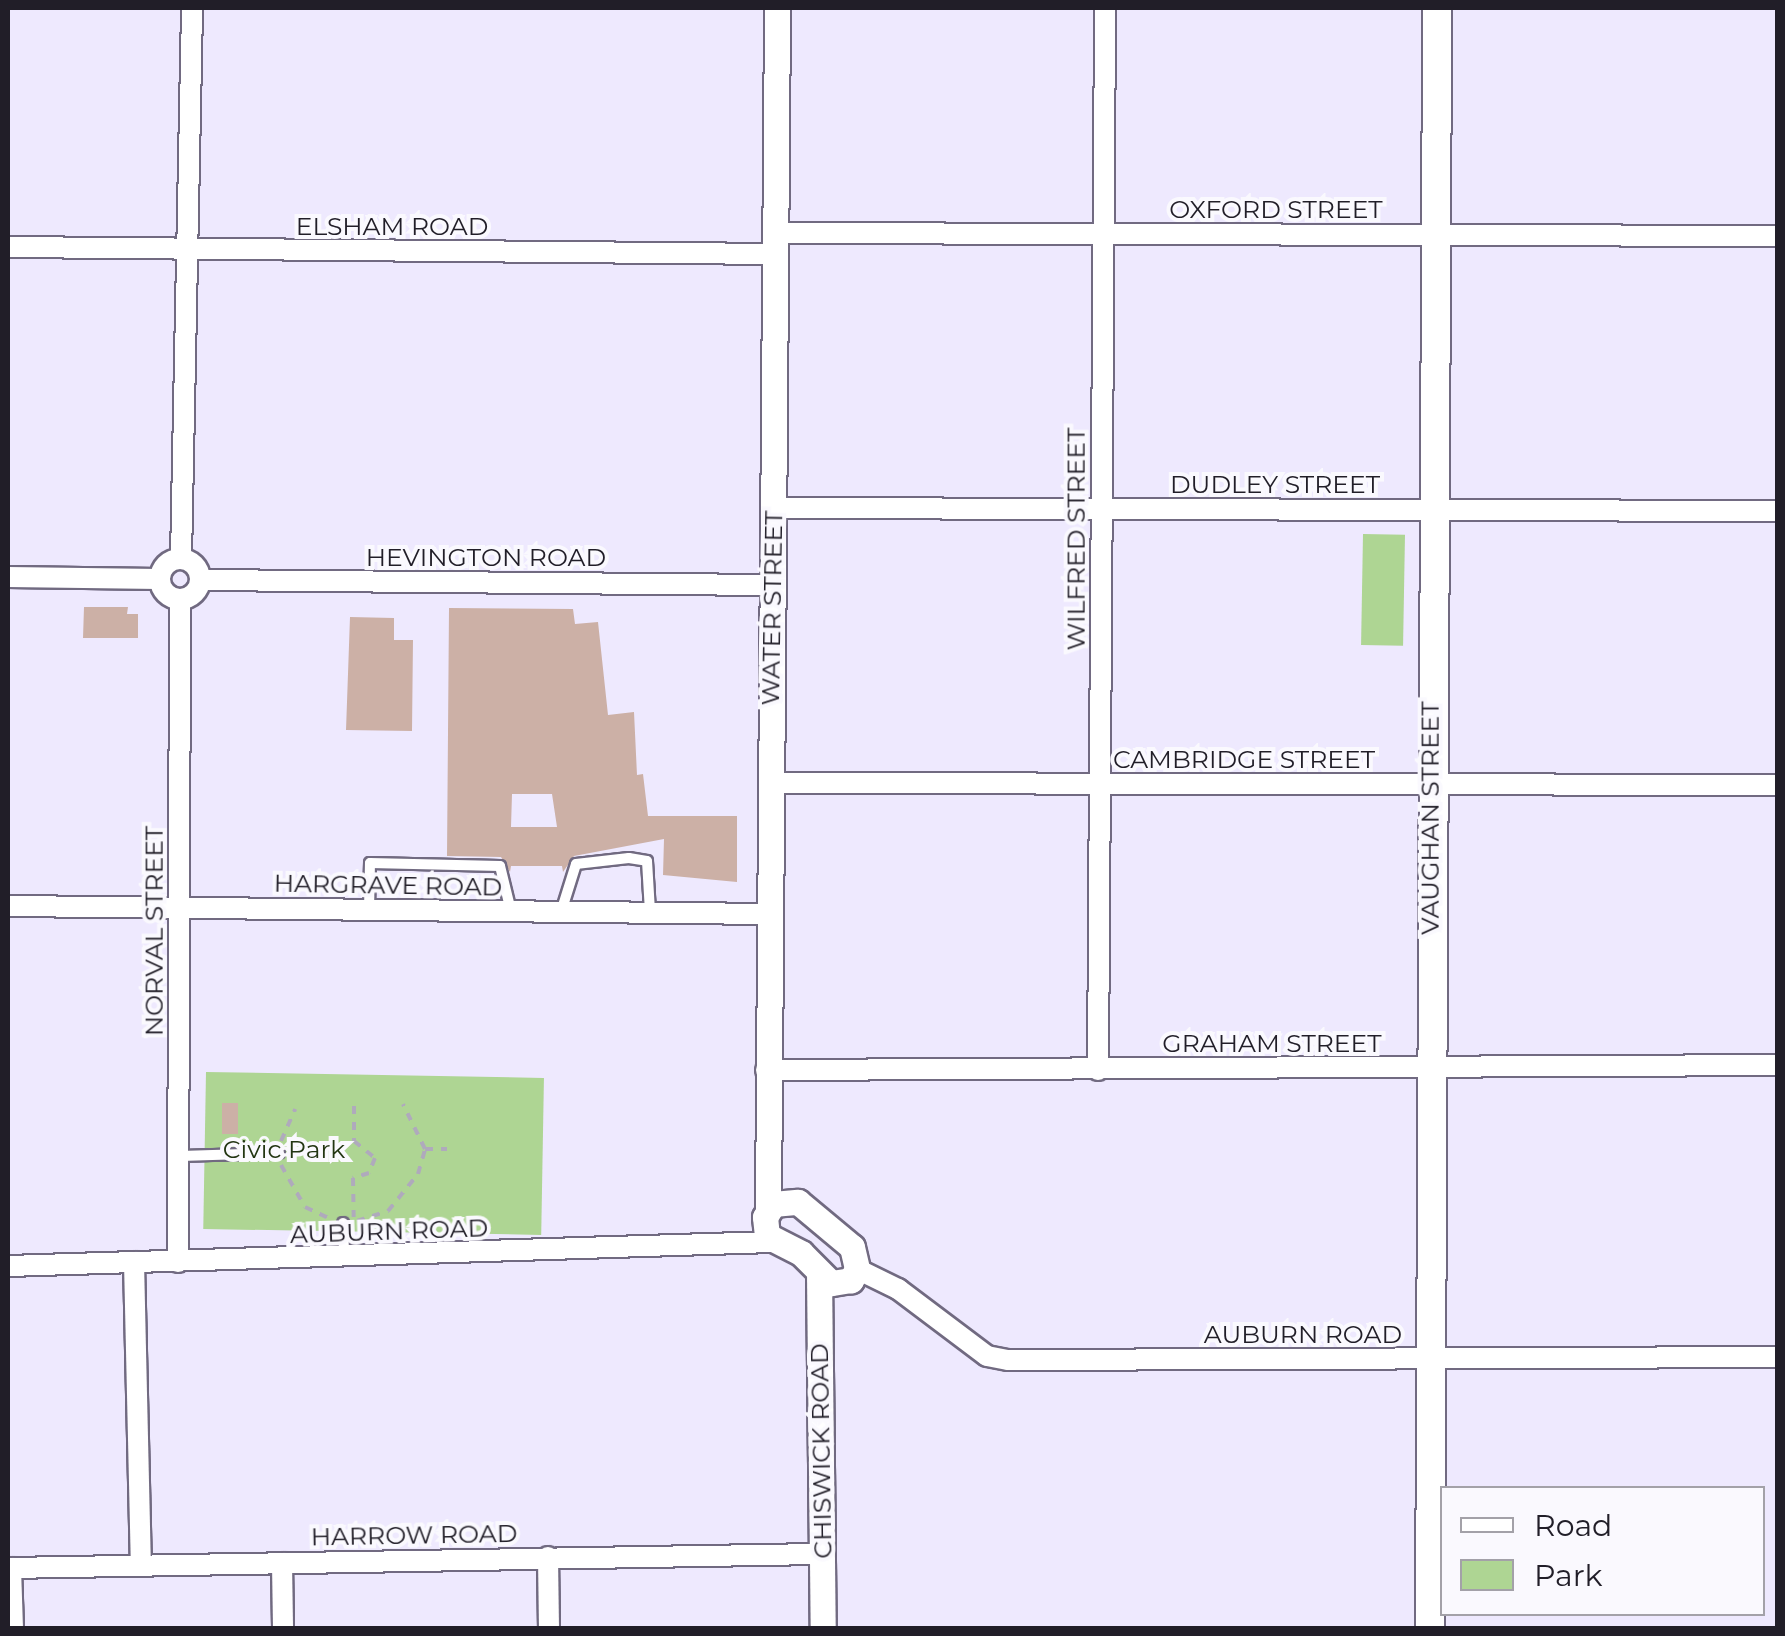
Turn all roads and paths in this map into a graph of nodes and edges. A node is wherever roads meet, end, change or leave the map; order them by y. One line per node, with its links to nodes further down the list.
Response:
1 (192, 8): 10 (street)
2 (776, 8): 8 (street, WATER STREET)
3 (1106, 8): 5 (street, WILFRED STREET)
4 (1437, 8): 6 (main road, VAUGHAN STREET)
5 (1102, 234): 6 (street, OXFORD STREET); 8 (street, OXFORD STREET); 12 (street, WILFRED STREET)
6 (1434, 235): 7 (street, OXFORD STREET); 13 (main road, VAUGHAN STREET)
7 (1778, 236)
8 (775, 244): 10 (street, ELSHAM ROAD); 11 (street, WATER STREET)
9 (8, 247): 10 (street, ELSHAM ROAD)
10 (190, 249): 15 (street)
11 (773, 508): 12 (street, DUDLEY STREET); 19 (street, WATER STREET)
12 (1102, 509): 13 (street, DUDLEY STREET); 22 (street, WILFRED STREET)
13 (1432, 510): 14 (street, DUDLEY STREET); 23 (main road, VAUGHAN STREET)
14 (1778, 510)
15 (181, 558): 17 (street); 18 (street)
16 (8, 577): 17 (street)
17 (160, 579): 20 (street)
18 (200, 580): 19 (street, HEVINGTON ROAD); 20 (street)
19 (772, 584): 21 (street, WATER STREET)
20 (180, 600): 26 (street, NORVAL STREET)
21 (770, 783): 22 (street, CAMBRIDGE STREET); 31 (street, WATER STREET)
22 (1098, 784): 23 (street, CAMBRIDGE STREET); 35 (street, WILFRED STREET)
23 (1430, 784): 24 (street, CAMBRIDGE STREET); 33 (main road, VAUGHAN STREET)
24 (1778, 785)
25 (8, 906): 26 (street, HARGRAVE ROAD)
26 (180, 908): 27 (street, HARGRAVE ROAD); 42 (street, NORVAL STREET)
27 (369, 910): 28 (street, HARGRAVE ROAD); 28 (lane)
28 (511, 911): 29 (street, HARGRAVE ROAD)
29 (561, 912): 30 (street, HARGRAVE ROAD); 30 (lane)
30 (650, 912): 31 (street, HARGRAVE ROAD)
31 (768, 914): 34 (street, WATER STREET)
32 (1778, 1066): 33 (street, GRAHAM STREET)
33 (1429, 1067): 35 (street, GRAHAM STREET); 53 (main road, VAUGHAN STREET)
34 (766, 1070): 35 (street, GRAHAM STREET); 43 (street, WATER STREET)
35 (1098, 1070)
36 (402, 1104): 40 (path)
37 (354, 1106): 44 (path)
38 (295, 1109): 41 (path)
39 (447, 1148): 40 (path)
40 (425, 1149): 44 (path)
41 (280, 1154): 42 (lane); 44 (path)
42 (177, 1156): 48 (street, NORVAL STREET)
43 (768, 1210): 45 (street, WATER STREET); 50 (street)
44 (348, 1222): 46 (lane)
45 (772, 1242): 46 (street, AUBURN ROAD); 51 (street)
46 (344, 1258): 48 (street, AUBURN ROAD)
47 (134, 1262): 48 (street, AUBURN ROAD); 49 (street, AUBURN ROAD); 57 (street)
48 (178, 1262)
49 (8, 1266)
50 (857, 1269): 51 (street); 53 (street, AUBURN ROAD)
51 (819, 1273): 54 (street, CHISWICK ROAD)
52 (1778, 1357): 53 (street, AUBURN ROAD)
53 (1430, 1358): 63 (main road, VAUGHAN STREET)
54 (822, 1554): 55 (street, HARROW ROAD); 62 (street, CHISWICK ROAD)
55 (548, 1558): 56 (street, HARROW ROAD); 61 (street)
56 (282, 1563): 57 (street, HARROW ROAD); 60 (street)
57 (141, 1564): 58 (street, HARROW ROAD)
58 (10, 1568): 59 (street)
59 (12, 1628)
60 (283, 1628)
61 (549, 1628)
62 (823, 1628)
63 (1430, 1628)

